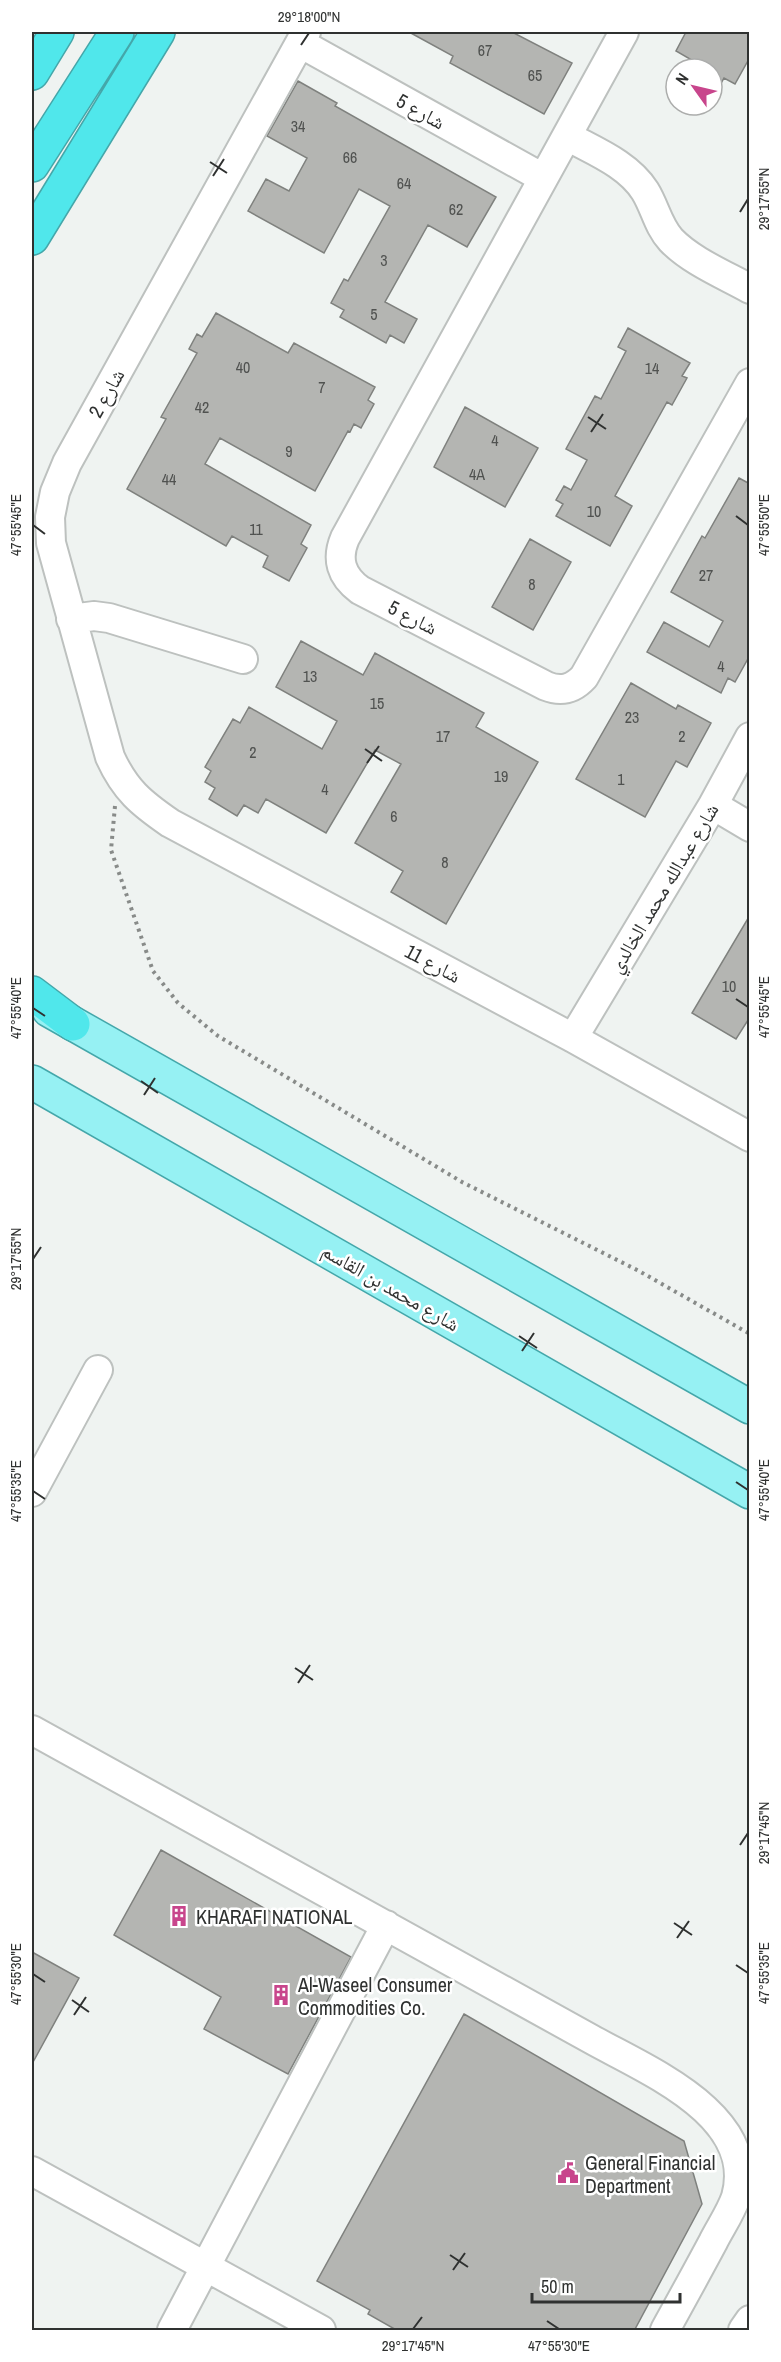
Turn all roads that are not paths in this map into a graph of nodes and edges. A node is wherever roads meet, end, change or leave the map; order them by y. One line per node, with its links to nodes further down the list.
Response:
1 (57, 32): 6 (highway)
2 (117, 32): 8 (highway)
3 (158, 32): 10 (highway)
4 (624, 32): 7 (street, شارع 5)
5 (303, 37): 9 (street, شارع 5); 13 (street, شارع 2)
6 (32, 73)
7 (567, 136): 9 (street, شارع 5); 11 (street)
8 (32, 165)
9 (543, 178): 12 (street, شارع 5)
10 (32, 238)
11 (750, 290)
12 (750, 383)
13 (71, 619): 14 (street); 16 (street, شارع 2)
14 (243, 659)
15 (750, 738): 17 (street, شارع عبدالله محمد الخالدي)
16 (122, 782): 22 (street, شارع 11)
17 (713, 805): 18 (street); 22 (street, شارع عبدالله محمد الخالدي)
18 (750, 827)
19 (32, 993): 21 (highway)
20 (32, 1001): 21 (main road)
21 (73, 1024): 26 (main road)
22 (573, 1038): 24 (street, شارع 11)
23 (32, 1082): 28 (main road, شارع محمد بن القاسم)
24 (750, 1137)
25 (98, 1370): 27 (street)
26 (750, 1407)
27 (32, 1492)
28 (750, 1492)
29 (32, 1730): 30 (street)
30 (386, 1925): 32 (street); 36 (street)
31 (32, 2170): 32 (street)
32 (207, 2268): 34 (street); 35 (street)
33 (750, 2320): 37 (street)
34 (172, 2331)
35 (321, 2331)
36 (665, 2331)
37 (743, 2331)

